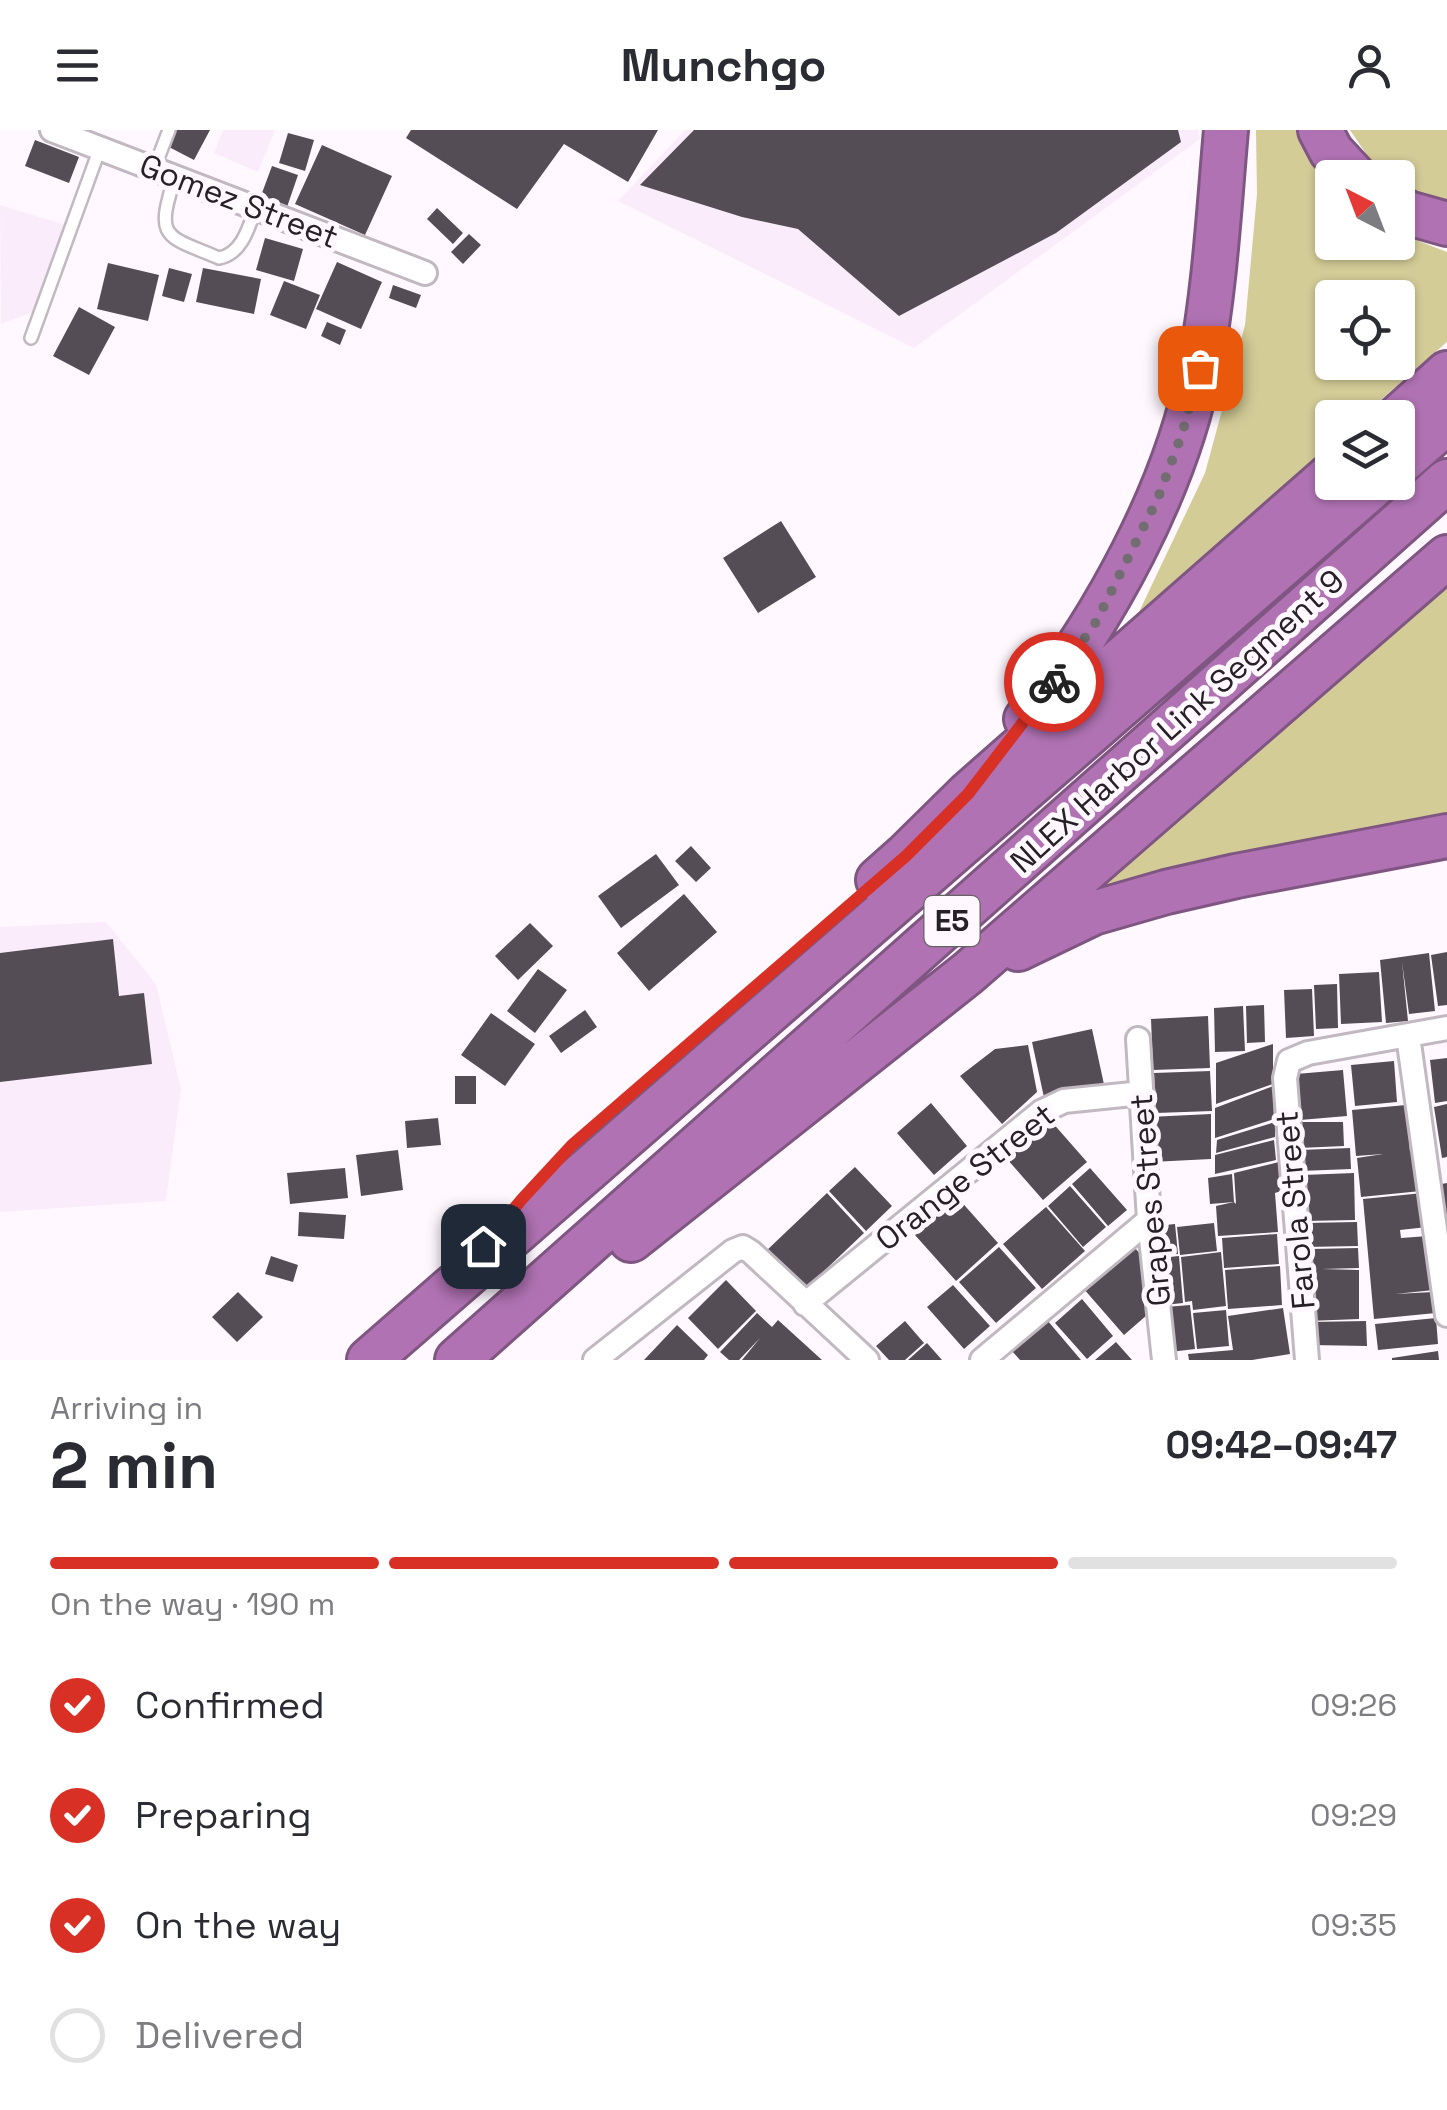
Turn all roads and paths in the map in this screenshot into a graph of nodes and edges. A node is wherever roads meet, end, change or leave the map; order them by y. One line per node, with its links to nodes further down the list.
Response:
1 (52, 130): 5 (street, Gomez Street)
2 (169, 130): 7 (lane)
3 (1226, 130): 21 (highway)
4 (1320, 130): 6 (highway)
5 (100, 148): 7 (street, Gomez Street); 12 (lane)
6 (1340, 160)
7 (164, 173): 8 (street, Gomez Street); 8 (lane)
8 (256, 207): 11 (street, Gomez Street)
9 (1415, 216): 10 (highway)
10 (1447, 224)
11 (424, 273)
12 (31, 338)
13 (1447, 373): 14 (highway)
14 (1415, 402)
15 (1447, 422): 16 (highway)
16 (1415, 450)
17 (1447, 481): 34 (highway, NLEX Harbor Link Segment 9 / E5)
18 (1315, 489): 21 (highway)
19 (1357, 500): 29 (highway, NLEX Harbor Link Segment 9 / E5)
20 (1447, 557): 23 (highway)
21 (968, 794): 29 (highway)
22 (1447, 836): 23 (highway)
23 (968, 973): 35 (highway)
24 (1447, 1028): 25 (street)
25 (1408, 1036): 31 (street); 39 (street, Farola Street)
26 (1138, 1039): 27 (street, Grapes Street)
27 (1142, 1093): 28 (street, Grapes Street); 30 (street, Orange Street)
28 (1148, 1220): 37 (street); 38 (street, Grapes Street)
29 (444, 1294): 33 (highway, NLEX Harbor Link Segment 9 / E5)
30 (805, 1304): 32 (street); 36 (street)
31 (1447, 1314)
32 (601, 1358)
33 (369, 1360)
34 (458, 1360)
35 (471, 1360)
36 (866, 1360)
37 (982, 1360)
38 (1164, 1360)
39 (1308, 1360)

